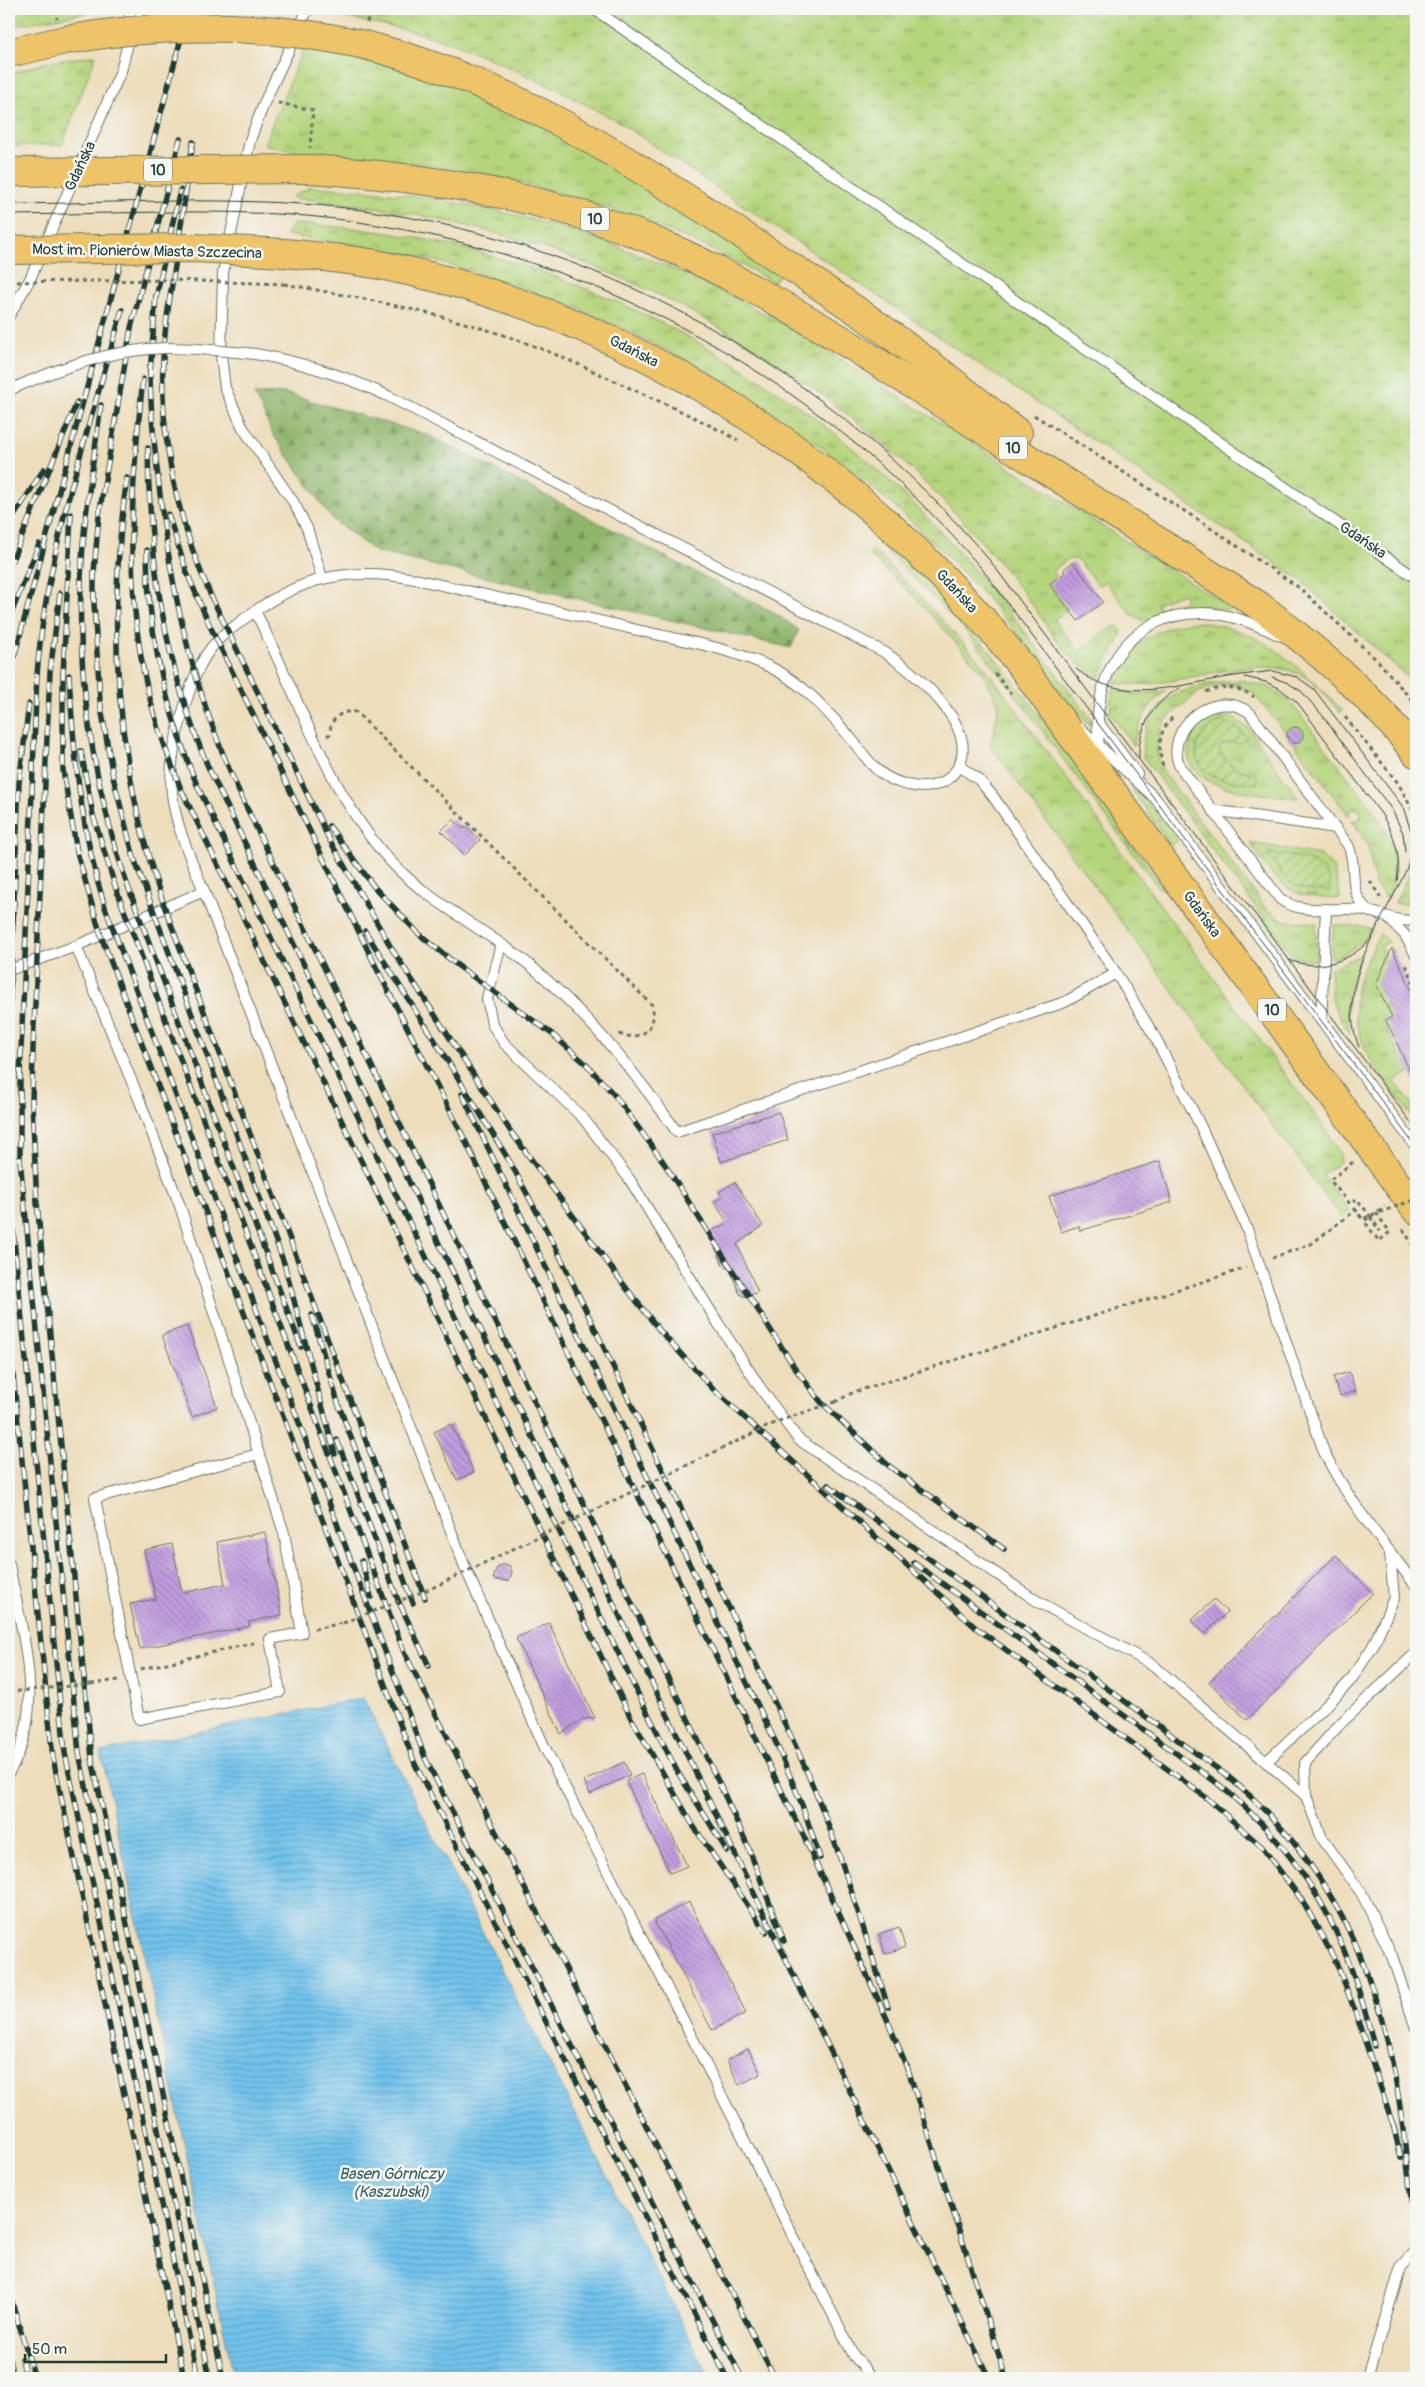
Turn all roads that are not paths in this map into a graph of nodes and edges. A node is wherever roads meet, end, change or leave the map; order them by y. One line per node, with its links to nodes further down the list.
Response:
1 (129, 9): 10 (lane, Gdańska)
2 (308, 9): 13 (lane)
3 (594, 9): 14 (lane, Gdańska)
4 (9, 53): 12 (main road, bridge)
5 (9, 172): 12 (main road, 10, bridge)
6 (72, 249): 7 (main road, Most im. Pionierów Miasta Szczecina / 10, bridge); 8 (main road, Most im. Pionierów Miasta Szczecina / 10, bridge); 9 (main road, bridge)
7 (9, 250)
8 (285, 253): 16 (main road, Gdańska / 10)
9 (9, 260)
10 (9, 316)
11 (9, 390): 21 (lane, bridge)
12 (1171, 548): 17 (main road, 10)
13 (322, 578): 15 (lane); 21 (lane)
14 (1416, 578)
15 (255, 611): 26 (lane); 31 (lane)
16 (1020, 664): 19 (lane); 23 (main road, Gdańska / 10)
17 (1342, 673): 18 (lane); 20 (main road, 10)
18 (1098, 722): 19 (lane); 22 (lane)
19 (1099, 745): 22 (lane); 23 (lane)
20 (1416, 753)
21 (959, 766): 35 (lane)
22 (1155, 798): 36 (lane)
23 (1127, 810): 38 (main road, Gdańska / 10)
24 (1212, 810): 25 (lane); 25 (lane); 27 (lane)
25 (1336, 828): 28 (lane)
26 (204, 891): 32 (lane); 49 (lane)
27 (1326, 909): 28 (lane); 36 (lane)
28 (1370, 912): 29 (lane)
29 (1384, 917): 30 (lane); 33 (lane)
30 (1416, 920)
31 (501, 944): 35 (lane); 44 (lane)
32 (76, 946): 34 (lane); 39 (lane)
33 (1416, 955)
34 (9, 970)
35 (1116, 973): 40 (lane)
36 (1321, 1020): 37 (lane)
37 (1416, 1148)
38 (1416, 1210)
39 (258, 1454): 39 (lane)
40 (1390, 1552): 42 (lane); 44 (lane)
41 (9, 1564): 45 (lane)
42 (1416, 1586)
43 (1416, 1654): 46 (lane)
44 (1266, 1762): 46 (lane)
45 (9, 1772)
46 (1306, 1796): 47 (lane)
47 (1416, 2028)
48 (1416, 2251): 50 (lane)
49 (873, 2378)
50 (1367, 2378)

